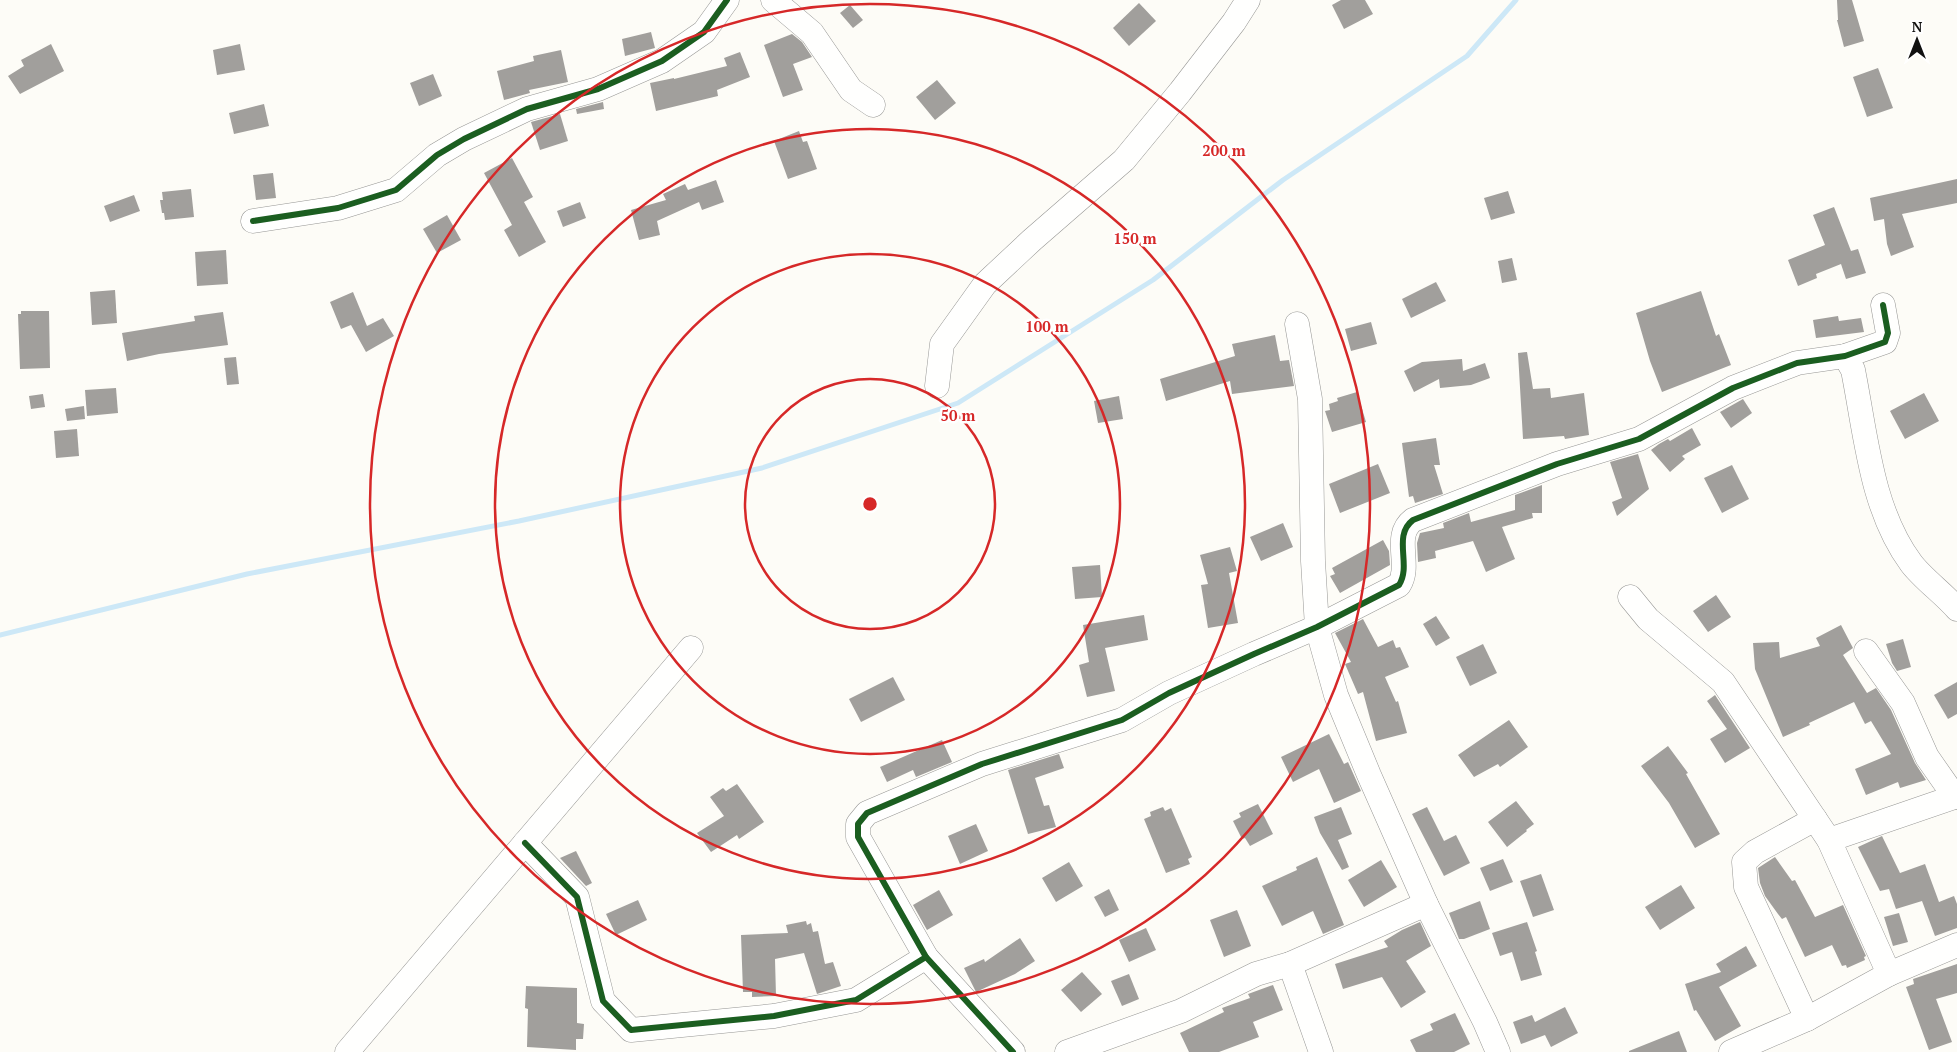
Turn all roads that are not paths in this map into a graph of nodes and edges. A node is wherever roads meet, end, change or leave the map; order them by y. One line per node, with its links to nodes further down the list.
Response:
1 (727, 0): 5 (street)
2 (773, 0): 4 (street)
3 (1248, 0): 9 (street)
4 (873, 105)
5 (253, 221)
6 (1883, 305): 8 (street)
7 (1297, 324): 12 (street)
8 (1845, 356): 11 (street); 12 (street)
9 (937, 386)
10 (1630, 597): 16 (street)
11 (1957, 610)
12 (1317, 627): 19 (street); 21 (street)
13 (691, 648): 18 (street)
14 (1866, 651): 15 (street)
15 (1956, 796): 17 (street)
16 (1815, 819): 17 (street); 24 (street)
17 (1829, 840): 23 (street)
18 (525, 843): 21 (street); 25 (street)
19 (1426, 904): 22 (street); 29 (street)
20 (1957, 945): 23 (street)
21 (926, 957): 26 (street)
22 (1290, 964): 27 (street); 28 (street)
23 (1889, 974): 24 (street)
24 (1807, 1019): 30 (street)
25 (347, 1052)
26 (1013, 1052)
27 (1067, 1052)
28 (1321, 1052)
29 (1498, 1052)
30 (1732, 1052)

